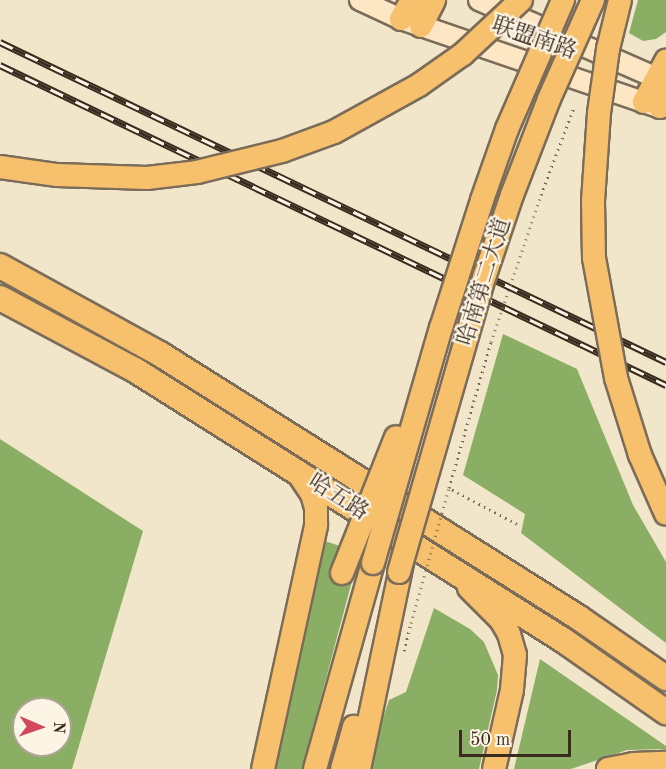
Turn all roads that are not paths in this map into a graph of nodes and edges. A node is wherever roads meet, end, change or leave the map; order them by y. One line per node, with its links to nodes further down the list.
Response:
1 (360, 0): 8 (main road, 联盟南路)
2 (434, 0): 8 (main road)
3 (479, 0): 9 (main road)
4 (521, 0): 10 (main road, bridge)
5 (563, 0): 12 (main road, 哈南第二大道, bridge)
6 (593, 0): 16 (main road, 哈南第二大道, bridge)
7 (620, 0): 15 (main road, bridge)
8 (411, 15): 9 (main road, 联盟南路)
9 (661, 91)
10 (0, 167)
11 (0, 266): 19 (highway, 哈五路)
12 (453, 290): 18 (main road, bridge); 23 (main road, 哈南第二大道, bridge)
13 (0, 298): 14 (highway, 哈五路)
14 (297, 472): 17 (highway, 哈五路); 22 (main road)
15 (666, 513)
16 (401, 562): 24 (main road); 25 (main road, bridge)
17 (449, 568): 20 (highway, 哈五路); 26 (main road)
18 (342, 573)
19 (666, 678)
20 (666, 712)
21 (666, 762): 27 (main road)
22 (263, 769)
23 (315, 769)
24 (342, 769)
25 (359, 769)
26 (494, 769)
27 (608, 769)

